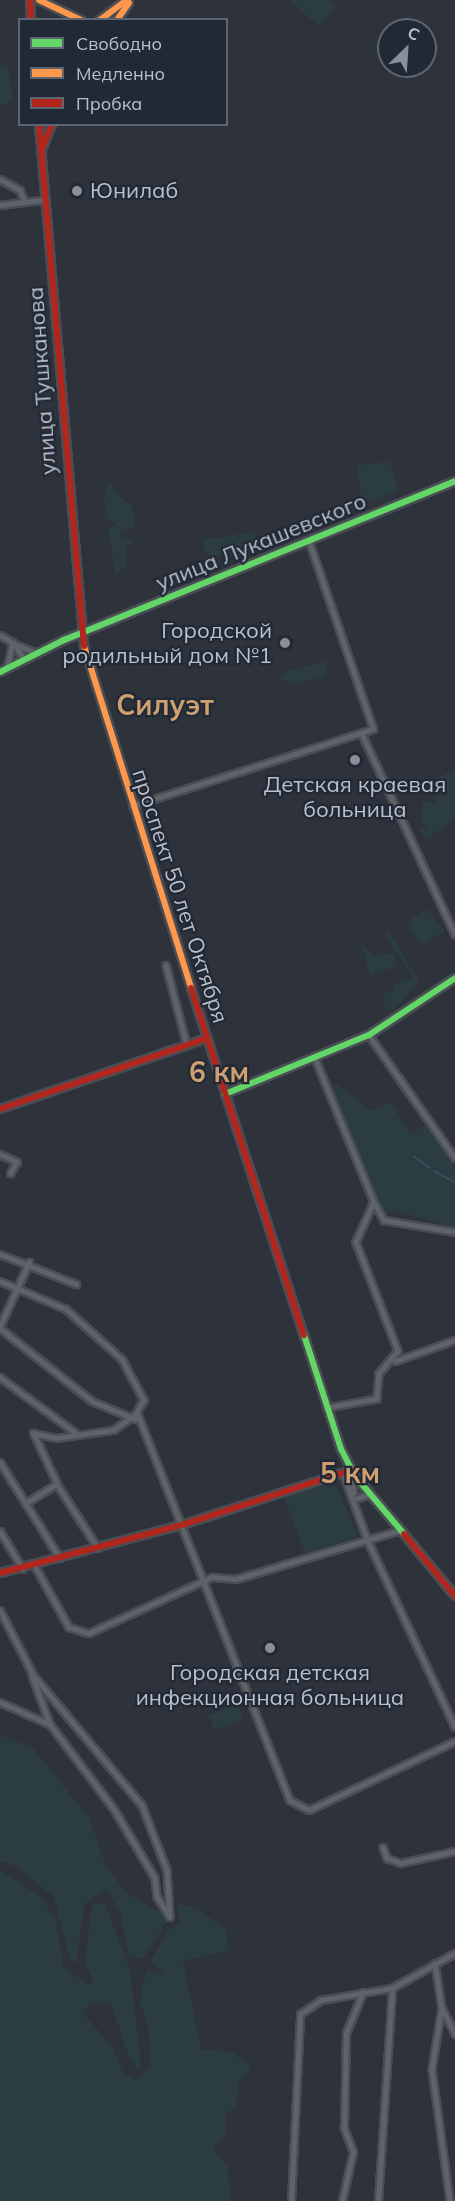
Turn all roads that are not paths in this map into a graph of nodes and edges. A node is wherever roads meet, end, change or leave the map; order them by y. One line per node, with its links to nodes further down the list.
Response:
1 (30, 0): 4 (main road)
2 (39, 0): 5 (main road)
3 (129, 0): 6 (main road); 7 (main road)
4 (31, 18)
5 (77, 18)
6 (103, 18)
7 (118, 18)
8 (39, 126): 10 (main road, улица Тушканова)
9 (51, 126): 10 (main road)
10 (42, 150): 12 (main road, улица Тушканова)
11 (0, 179): 13 (street)
12 (45, 200): 13 (street); 18 (main road, улица Тушканова)
13 (25, 202): 14 (street)
14 (0, 205)
15 (455, 481): 16 (main road, улица Лукашевского)
16 (309, 542): 18 (main road, улица Лукашевского); 25 (street)
17 (0, 634): 19 (street)
18 (80, 634): 21 (main road, улица Лукашевского); 26 (main road, проспект 50 лет Октября)
19 (8, 638): 20 (street); 23 (street)
20 (14, 643): 21 (street); 22 (street)
21 (37, 653): 22 (main road, улица Лукашевского)
22 (24, 659): 23 (main road, улица Лукашевского)
23 (7, 668): 24 (main road, улица Лукашевского)
24 (0, 672)
25 (362, 734): 26 (street); 27 (street)
26 (132, 806): 31 (main road, проспект 50 лет Октября)
27 (455, 934)
28 (166, 965): 32 (street)
29 (455, 978): 30 (main road)
30 (369, 1035): 33 (main road); 37 (street)
31 (207, 1038): 32 (main road); 34 (main road, проспект 50 лет Октября)
32 (187, 1045): 35 (main road)
33 (315, 1058): 34 (main road); 39 (street)
34 (225, 1094): 50 (main road, проспект 50 лет Октября)
35 (0, 1109)
36 (0, 1154): 38 (street)
37 (455, 1158)
38 (11, 1173)
39 (374, 1202): 40 (street); 48 (street)
40 (455, 1232)
41 (0, 1254): 42 (street)
42 (29, 1262): 44 (street); 45 (street)
43 (0, 1281): 45 (street)
44 (76, 1284)
45 (18, 1286): 46 (street); 51 (street)
46 (0, 1327): 52 (street)
47 (455, 1340): 48 (street)
48 (395, 1361): 50 (street)
49 (0, 1377): 53 (street)
50 (327, 1408): 55 (main road, проспект 50 лет Октября)
51 (137, 1412): 52 (street); 61 (street)
52 (135, 1419): 53 (street)
53 (77, 1434): 57 (street)
54 (0, 1461): 60 (street)
55 (351, 1470): 56 (main road); 58 (main road, проспект 50 лет Октября); 59 (street)
56 (343, 1473): 59 (street); 61 (main road)
57 (57, 1484): 60 (street); 65 (street)
58 (370, 1494): 59 (street); 62 (main road, проспект 50 лет Октября)
59 (355, 1499): 64 (street)
60 (26, 1503): 66 (street)
61 (185, 1524): 65 (main road); 70 (street)
62 (402, 1529): 64 (street); 71 (main road, проспект 50 лет Октября)
63 (0, 1531): 68 (street)
64 (368, 1541): 70 (street); 76 (street)
65 (98, 1548): 66 (main road)
66 (60, 1559): 67 (main road)
67 (35, 1566): 68 (main road); 70 (street)
68 (24, 1569): 69 (main road)
69 (0, 1573)
70 (204, 1580): 77 (street)
71 (455, 1596)
72 (0, 1610): 73 (street)
73 (27, 1666): 75 (street); 75 (street)
74 (0, 1702): 75 (street)
75 (50, 1724)
76 (455, 1728)
77 (455, 1741)
78 (383, 1847): 79 (street)
79 (455, 1851)
80 (455, 1953): 81 (street)
81 (435, 1963): 82 (street); 84 (street)
82 (392, 1988): 83 (street); 88 (street)
83 (363, 1992): 86 (street); 87 (street)
84 (442, 2008): 85 (street); 89 (street)
85 (455, 2034)
86 (291, 2201)
87 (342, 2201)
88 (378, 2201)
89 (450, 2201)

